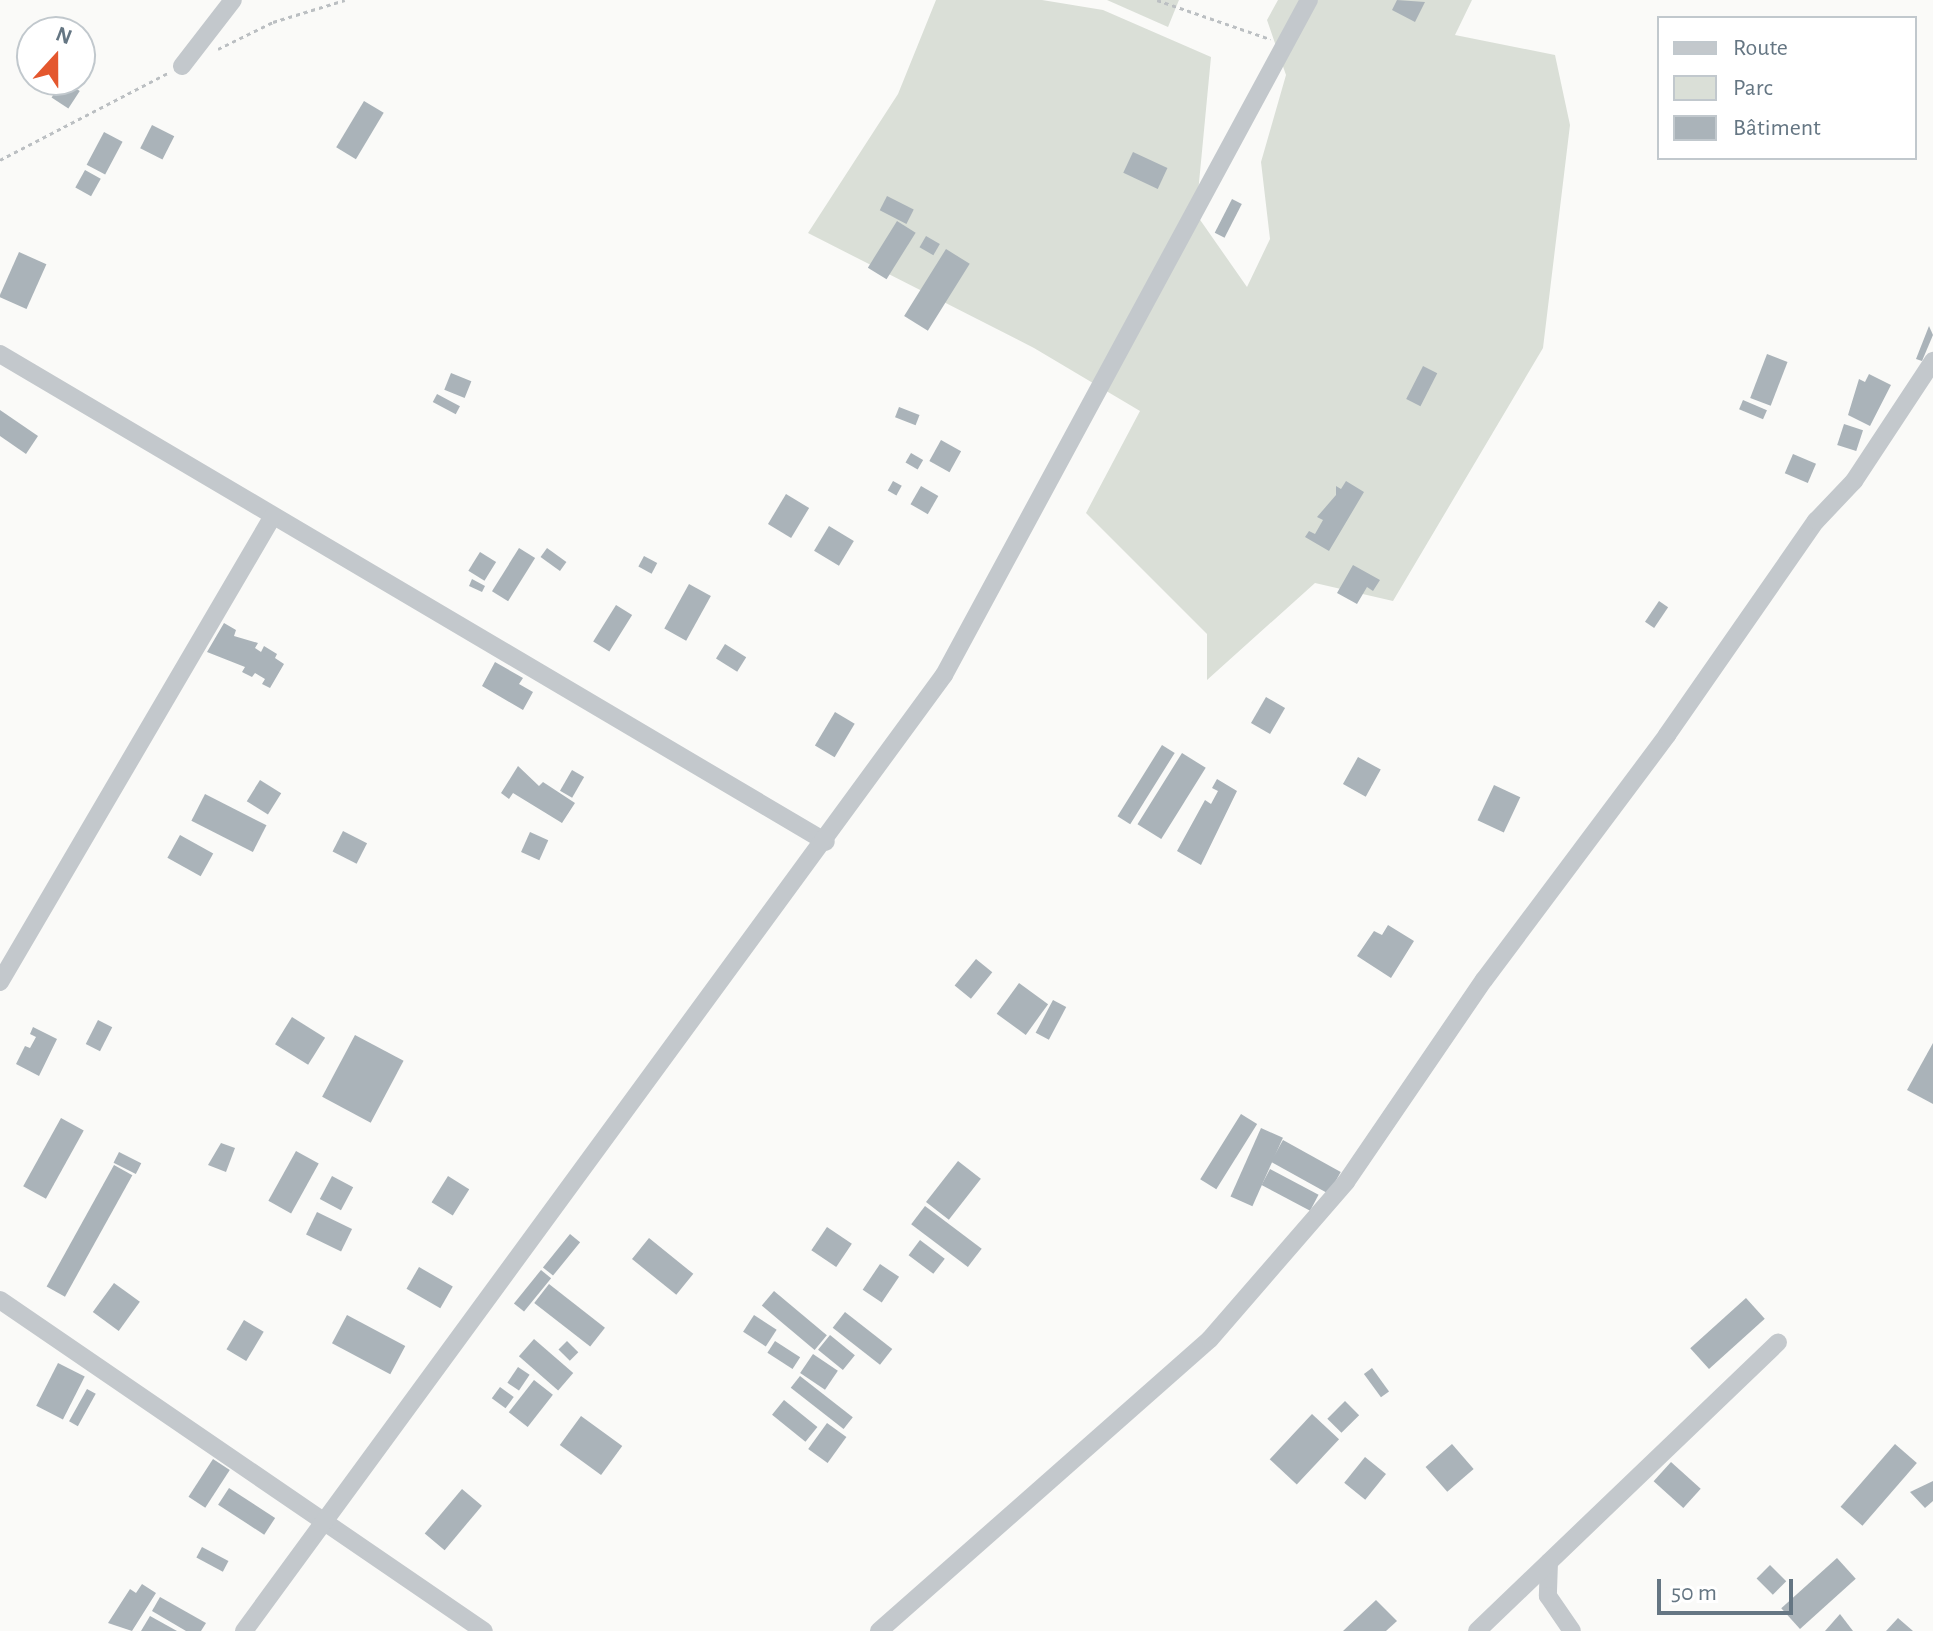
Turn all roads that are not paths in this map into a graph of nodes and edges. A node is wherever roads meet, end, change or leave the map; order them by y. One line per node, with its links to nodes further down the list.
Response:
1 (233, 0): 3 (street)
2 (1309, 0): 7 (street)
3 (182, 66)
4 (0, 354): 6 (street)
5 (1933, 361): 15 (street)
6 (273, 516): 7 (street); 8 (street)
7 (826, 842): 11 (street)
8 (0, 982)
9 (0, 1300): 11 (street)
10 (1778, 1342): 12 (street)
11 (330, 1521): 13 (street); 14 (street)
12 (1549, 1562): 16 (street); 17 (street)
13 (244, 1631)
14 (484, 1631)
15 (879, 1631)
16 (1477, 1631)
17 (1572, 1631)

